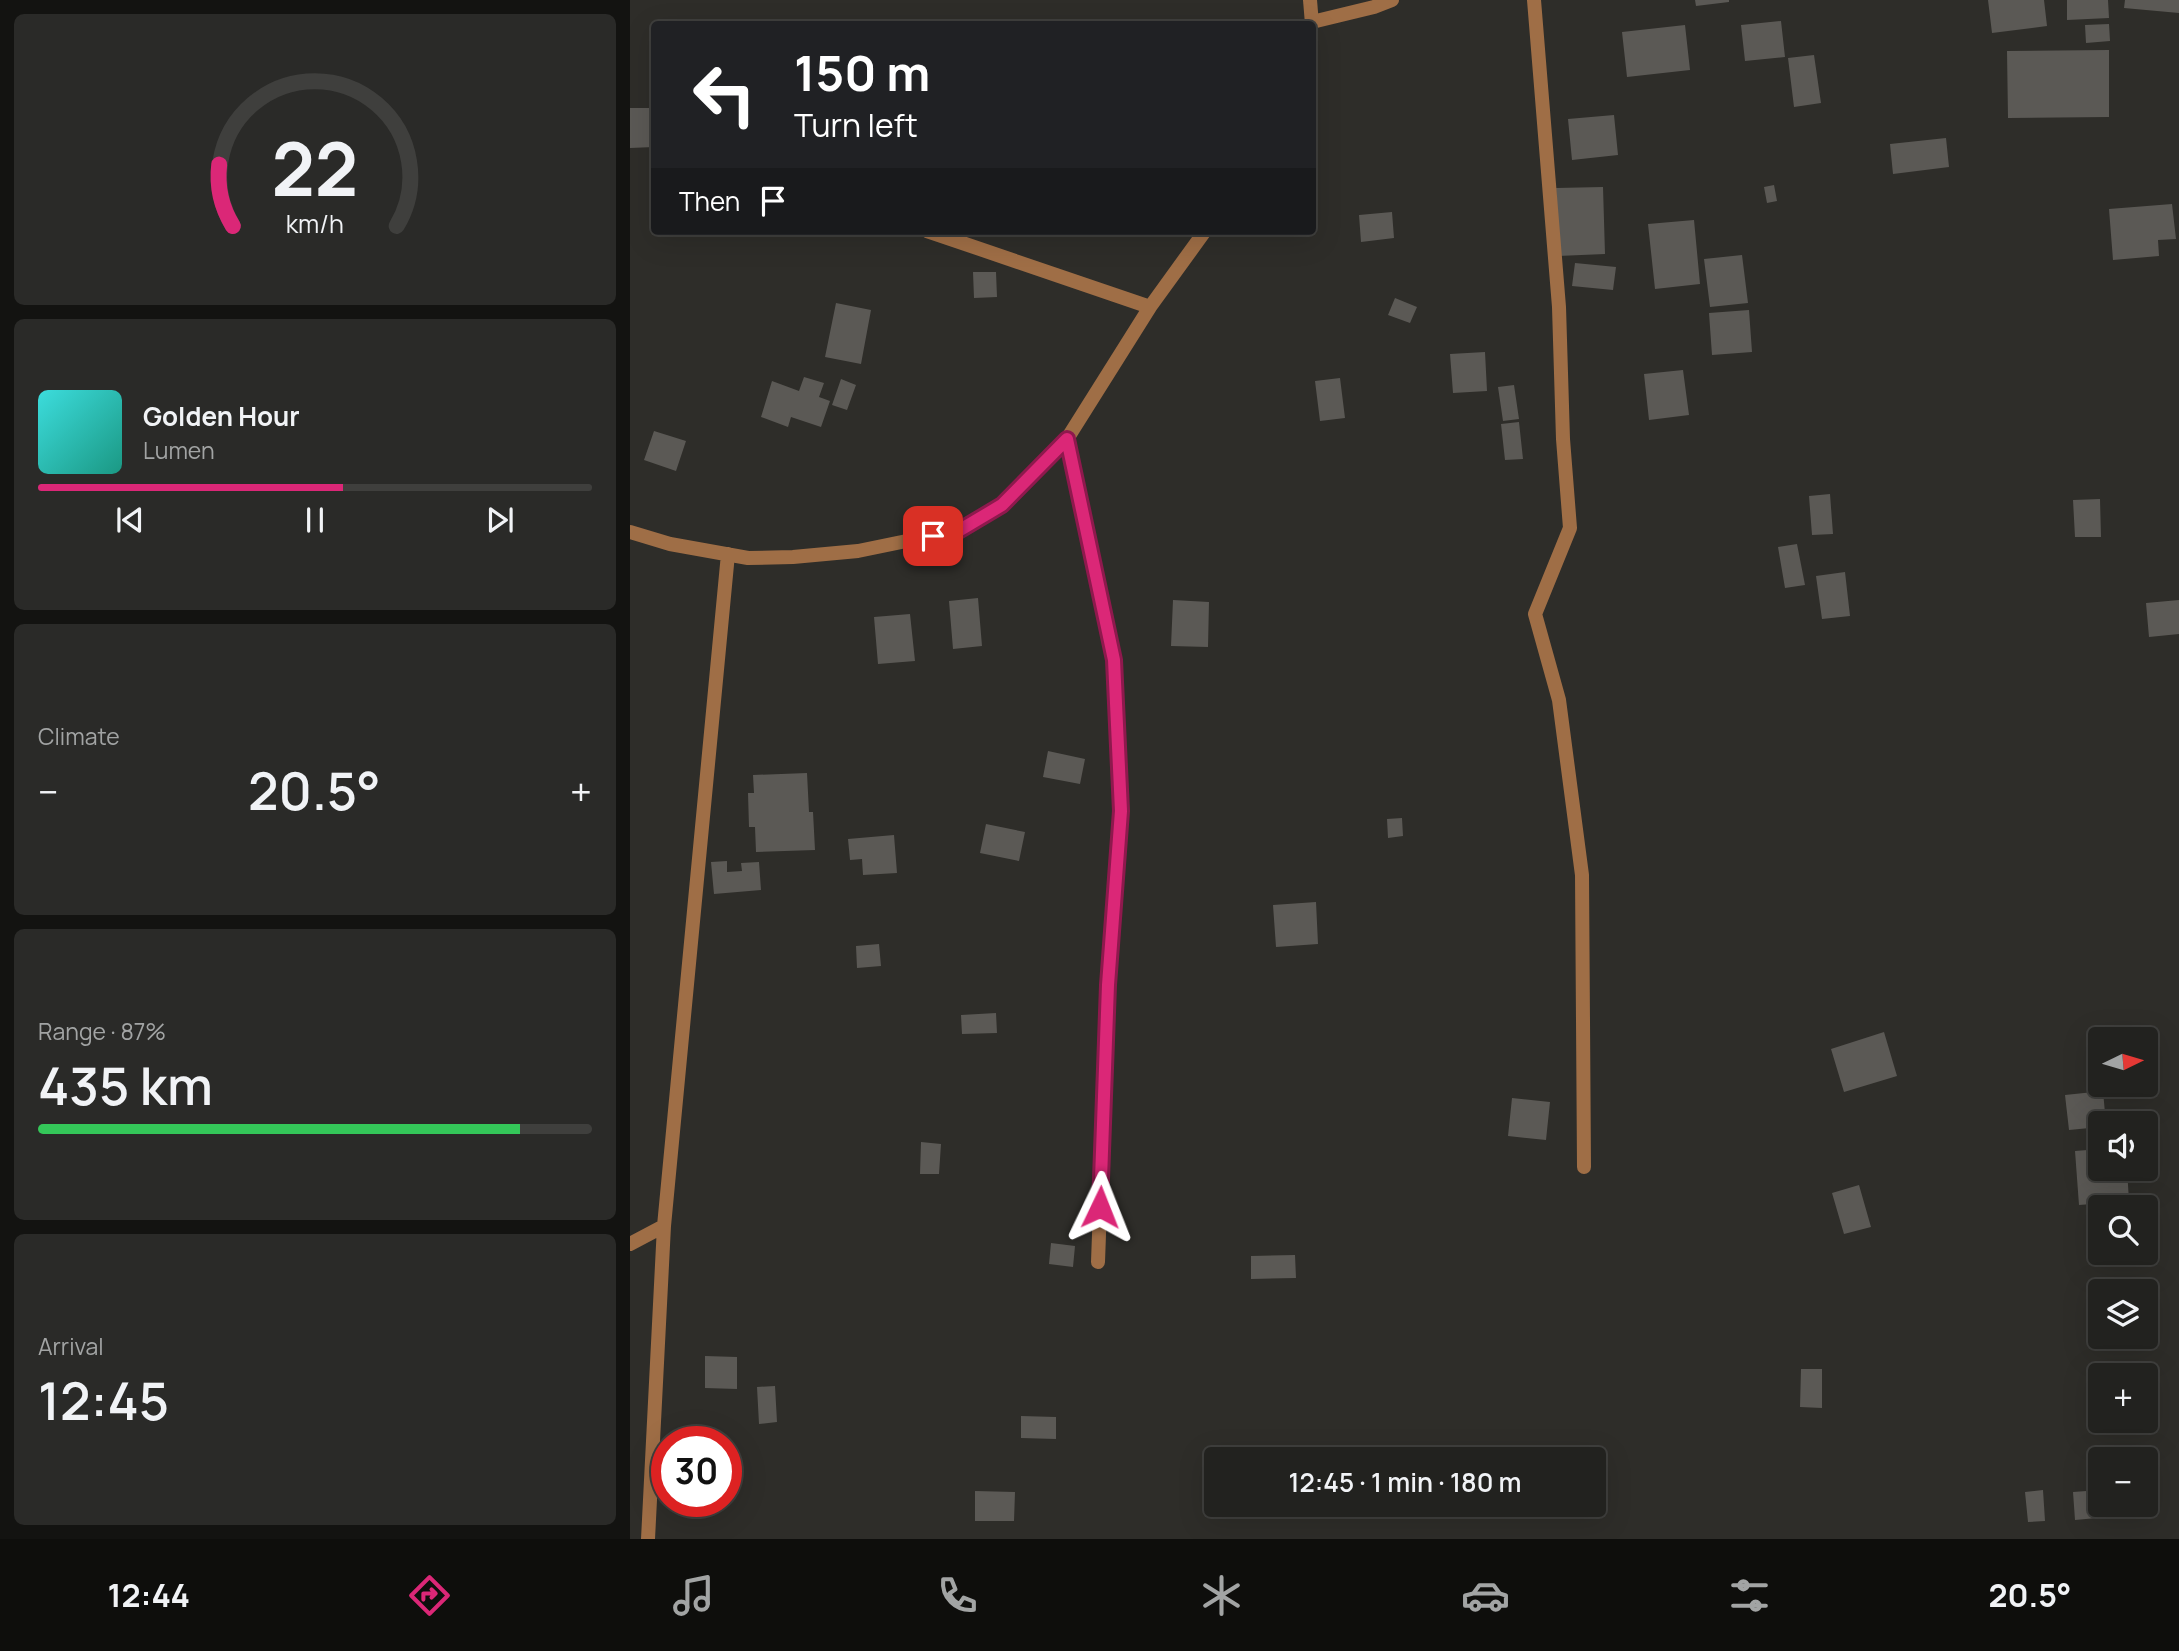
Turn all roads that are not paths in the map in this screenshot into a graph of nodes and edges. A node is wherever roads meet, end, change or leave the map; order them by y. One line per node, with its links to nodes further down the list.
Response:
1 (1310, 0): 4 (street)
2 (1392, 0): 5 (street)
3 (1534, 0): 12 (street)
4 (1312, 21)
5 (1316, 22)
6 (939, 235): 8 (street)
7 (1202, 235): 8 (street)
8 (1150, 307): 9 (street)
9 (1067, 439): 11 (street); 15 (street)
10 (630, 532): 11 (street)
11 (728, 554): 13 (street)
12 (1584, 1167)
13 (664, 1226): 14 (street); 16 (street)
14 (630, 1244)
15 (1098, 1262)
16 (648, 1539)

